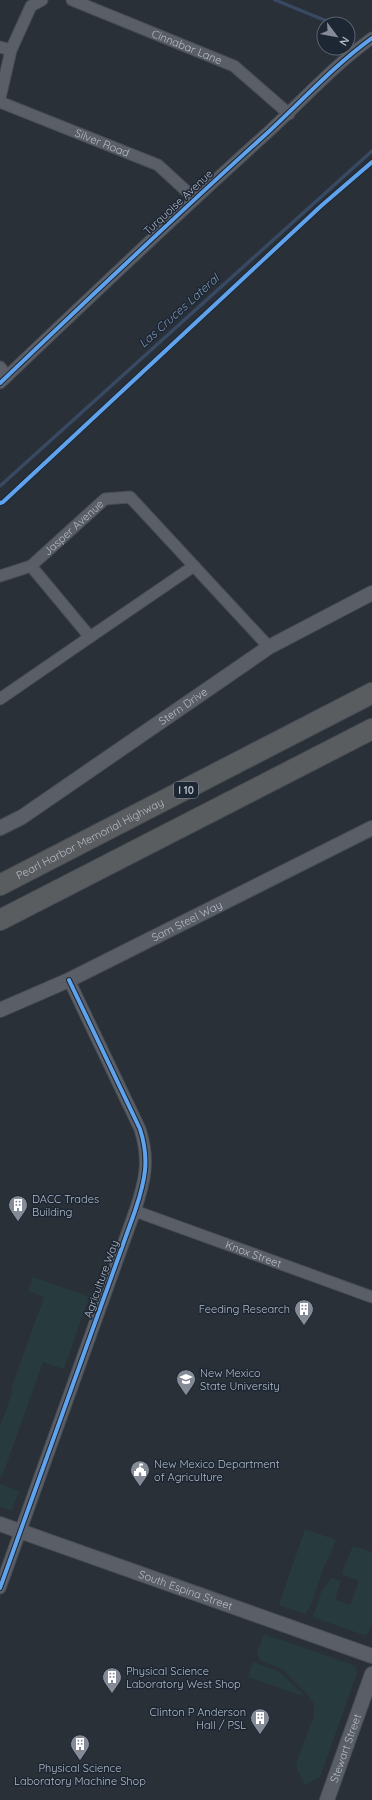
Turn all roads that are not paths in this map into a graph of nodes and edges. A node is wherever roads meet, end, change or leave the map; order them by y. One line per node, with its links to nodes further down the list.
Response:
1 (42, 0): 5 (street)
2 (72, 0): 8 (street, Cinnabar Lane)
3 (372, 38): 8 (street, Turquoise Avenue)
4 (0, 47): 5 (street)
5 (11, 50): 6 (street)
6 (0, 98)
7 (0, 102): 9 (street, Silver Road)
8 (289, 114): 9 (street, Turquoise Avenue)
9 (195, 199): 11 (street, Turquoise Avenue)
10 (0, 367): 11 (street)
11 (4, 380)
12 (31, 566): 13 (street, Jasper Avenue); 14 (street, Jasper Avenue); 16 (street)
13 (194, 566): 16 (street); 17 (street, Jasper Avenue)
14 (0, 576)
15 (372, 593): 17 (street, Stern Drive)
16 (90, 637): 19 (street)
17 (269, 647): 21 (street, Stern Drive)
18 (367, 696): 23 (highway, Pearl Harbor Memorial Highway / I 10)
19 (0, 700)
20 (372, 729): 24 (highway)
21 (0, 828)
22 (372, 828): 25 (street, Sam Steel Way)
23 (0, 885)
24 (0, 920)
25 (69, 980): 26 (street, Sam Steel Way); 27 (street, Agriculture Way)
26 (0, 1010)
27 (135, 1211): 28 (street, Knox Street); 30 (street, Agriculture Way)
28 (372, 1297)
29 (0, 1524): 30 (street, South Espina Street)
30 (20, 1531): 31 (street, Agriculture Way); 32 (street, South Espina Street)
31 (0, 1588)
32 (372, 1656)
33 (372, 1674): 34 (street, Stewart Street)
34 (327, 1800)

